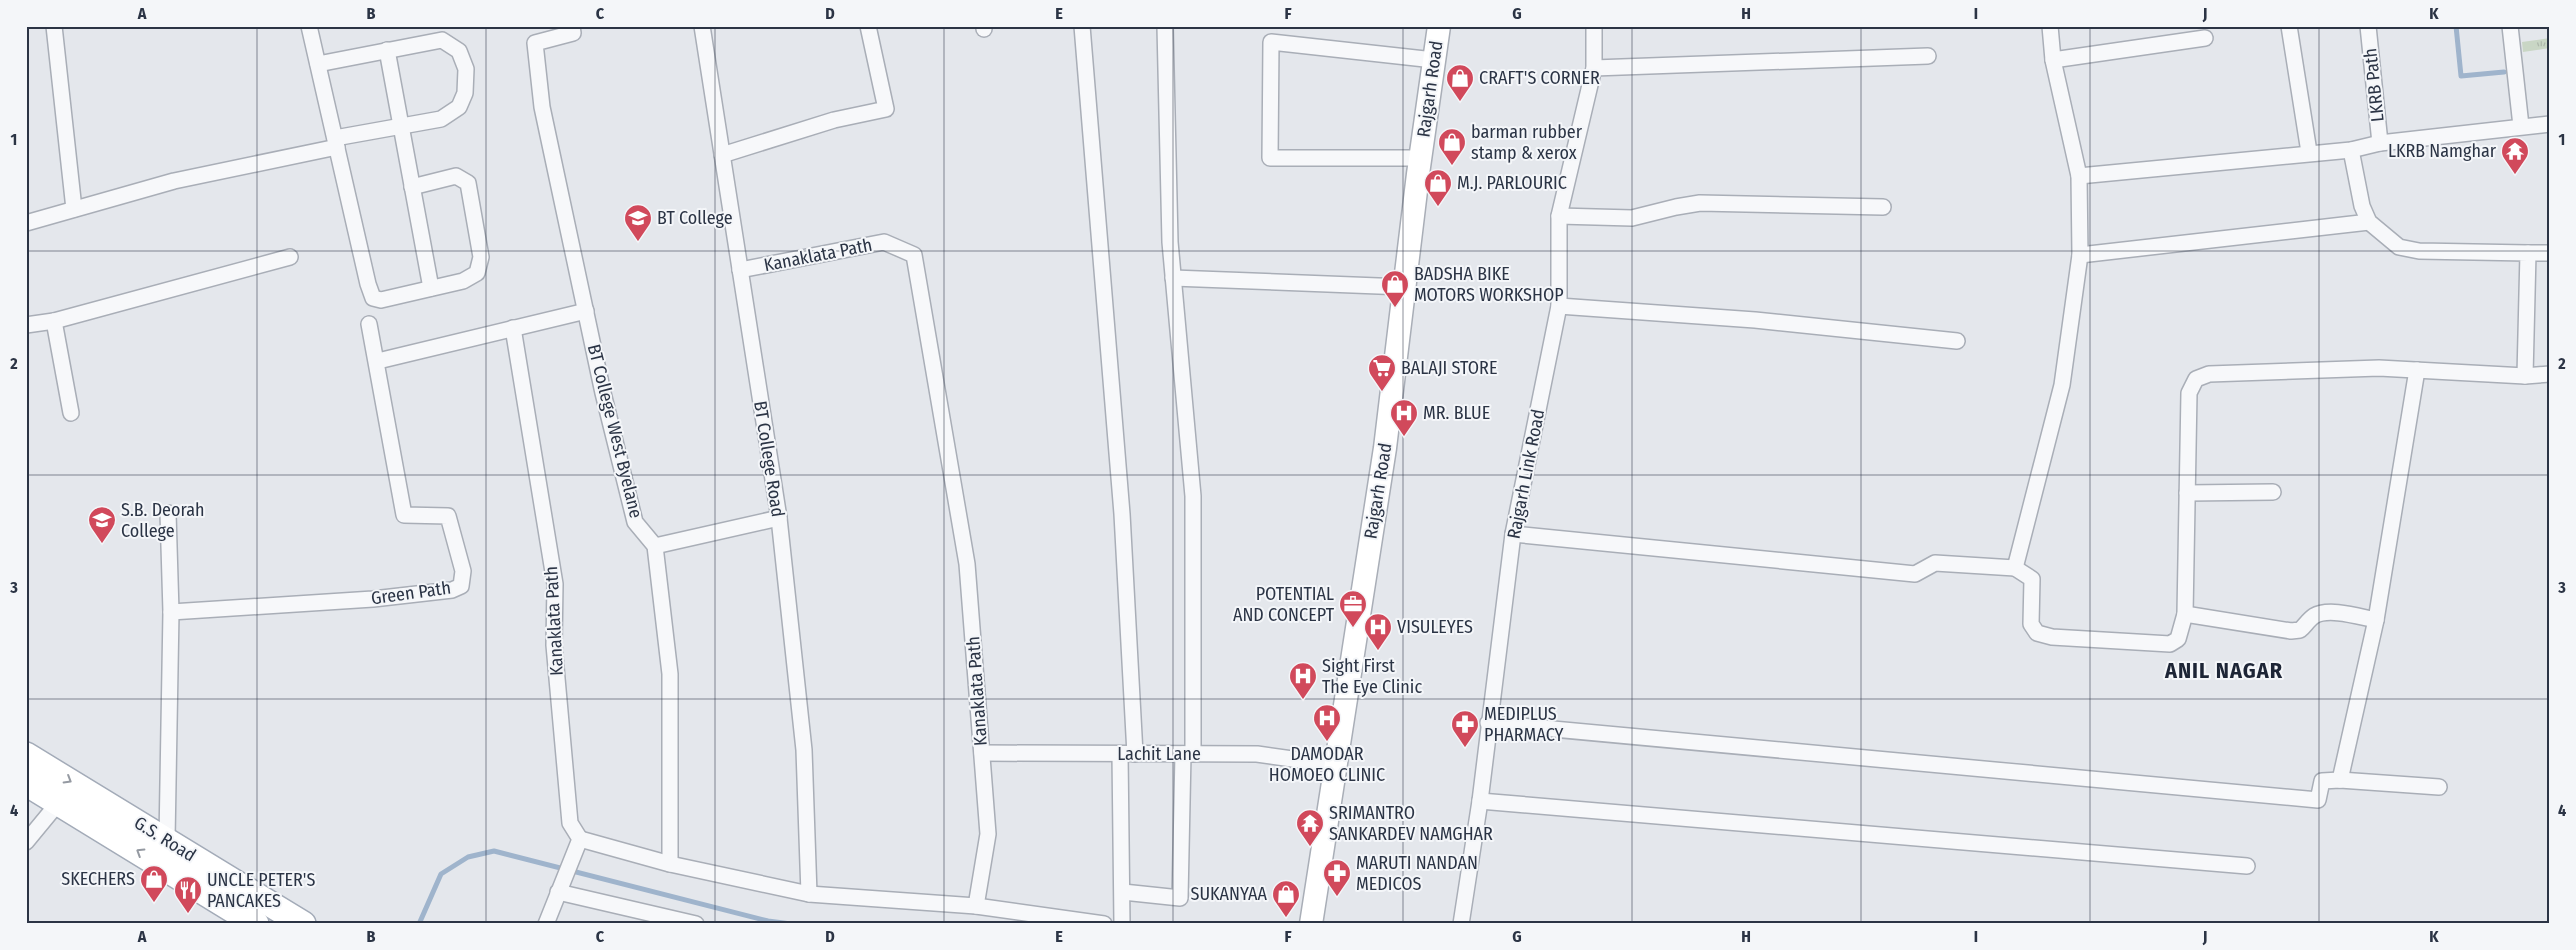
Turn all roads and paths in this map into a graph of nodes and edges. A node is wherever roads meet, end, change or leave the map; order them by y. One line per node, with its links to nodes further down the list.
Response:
1 (54, 26): 33 (street)
2 (309, 26): 19 (street)
3 (572, 26): 46 (street, BT College West Byelane)
4 (702, 26): 28 (street, BT College Road)
5 (868, 26): 28 (street)
6 (1082, 26): 69 (street)
7 (1165, 26): 42 (street)
8 (1439, 26): 17 (main road, Rajgarh Road)
9 (1594, 26): 20 (street, Rajgarh Link Road)
10 (2050, 26): 18 (street)
11 (2289, 26): 27 (street)
12 (2368, 26): 25 (street, LKRB Path)
13 (2510, 26): 23 (street)
14 (2206, 38): 18 (street)
15 (387, 50): 19 (street); 22 (street); 22 (street)
16 (1928, 56): 20 (street)
17 (1434, 60): 29 (main road, Rajgarh Road); 29 (street)
18 (2053, 60): 30 (street)
19 (318, 64): 24 (street)
20 (1594, 68): 34 (street, Rajgarh Link Road)
21 (2550, 124): 23 (street)
22 (402, 126): 24 (street); 31 (street)
23 (2521, 126): 25 (street)
24 (336, 142): 33 (street); 43 (street)
25 (2380, 143): 26 (street)
26 (2351, 150): 27 (street); 35 (street)
27 (2309, 152): 30 (street)
28 (722, 155): 41 (street, BT College Road)
29 (1420, 158): 44 (main road, Rajgarh Road)
30 (2079, 176): 39 (street)
31 (412, 186): 43 (street); 43 (street)
32 (1883, 207): 34 (street)
33 (74, 209): 36 (street)
34 (1558, 216): 45 (street, Rajgarh Link Road)
35 (2369, 222): 37 (street); 39 (street)
36 (26, 223)
37 (2528, 253): 38 (street); 55 (street)
38 (2550, 253)
39 (2080, 255): 63 (street)
40 (290, 257): 47 (street)
41 (740, 270): 60 (street, BT College Road); 68 (street, Kanaklata Path)
42 (1173, 278): 44 (street); 70 (street)
43 (430, 288)
44 (1404, 288): 72 (main road, Rajgarh Road)
45 (1559, 306): 51 (street); 61 (street, Rajgarh Link Road)
46 (586, 311): 50 (street); 62 (street, BT College West Byelane)
47 (54, 321): 49 (street); 56 (street)
48 (369, 324): 52 (street, Green Path)
49 (26, 326)
50 (513, 328): 52 (street); 78 (street, Kanaklata Path)
51 (1957, 341)
52 (378, 361): 64 (street, Green Path)
53 (2417, 370): 55 (street); 57 (street); 66 (street)
54 (2550, 374): 55 (street)
55 (2525, 376)
56 (71, 413)
57 (2187, 492): 58 (street); 65 (street)
58 (2273, 492)
59 (168, 513): 64 (street)
60 (779, 518): 62 (street); 85 (street, BT College Road)
61 (1513, 534): 63 (street); 67 (street, Rajgarh Link Road)
62 (656, 546): 81 (street)
63 (2015, 568): 65 (street)
64 (172, 612): 79 (street)
65 (2184, 614): 66 (street)
66 (2376, 620): 73 (street)
67 (1488, 723): 73 (street); 76 (street, Rajgarh Link Road)
68 (982, 753): 69 (street, Lachit Lane); 86 (street, Kanaklata Path)
69 (1128, 754): 70 (street, Lachit Lane); 84 (street)
70 (1188, 754): 72 (street, Lachit Lane); 84 (street)
71 (26, 755): 79 (main road, G.S. Road, one-way to 79)
72 (1335, 765): 93 (main road, Rajgarh Road)
73 (2340, 780): 75 (street)
74 (26, 782): 77 (main road, G.S. Road)
75 (2439, 787)
76 (1480, 801): 82 (street); 94 (street, Rajgarh Link Road)
77 (59, 802): 80 (street); 87 (main road, G.S. Road, one-way to 77)
78 (580, 839): 81 (street); 83 (street)
79 (167, 840): 88 (main road, G.S. Road)
80 (26, 842)
81 (670, 864): 85 (street)
82 (2247, 866)
83 (558, 892): 89 (street); 90 (street)
84 (1123, 892): 92 (street)
85 (809, 894): 86 (street)
86 (976, 906): 91 (street)
87 (256, 924)
88 (303, 924)
89 (546, 924)
90 (696, 924)
91 (1104, 924)
92 (1122, 924)
93 (1311, 924)
94 (1460, 924)

